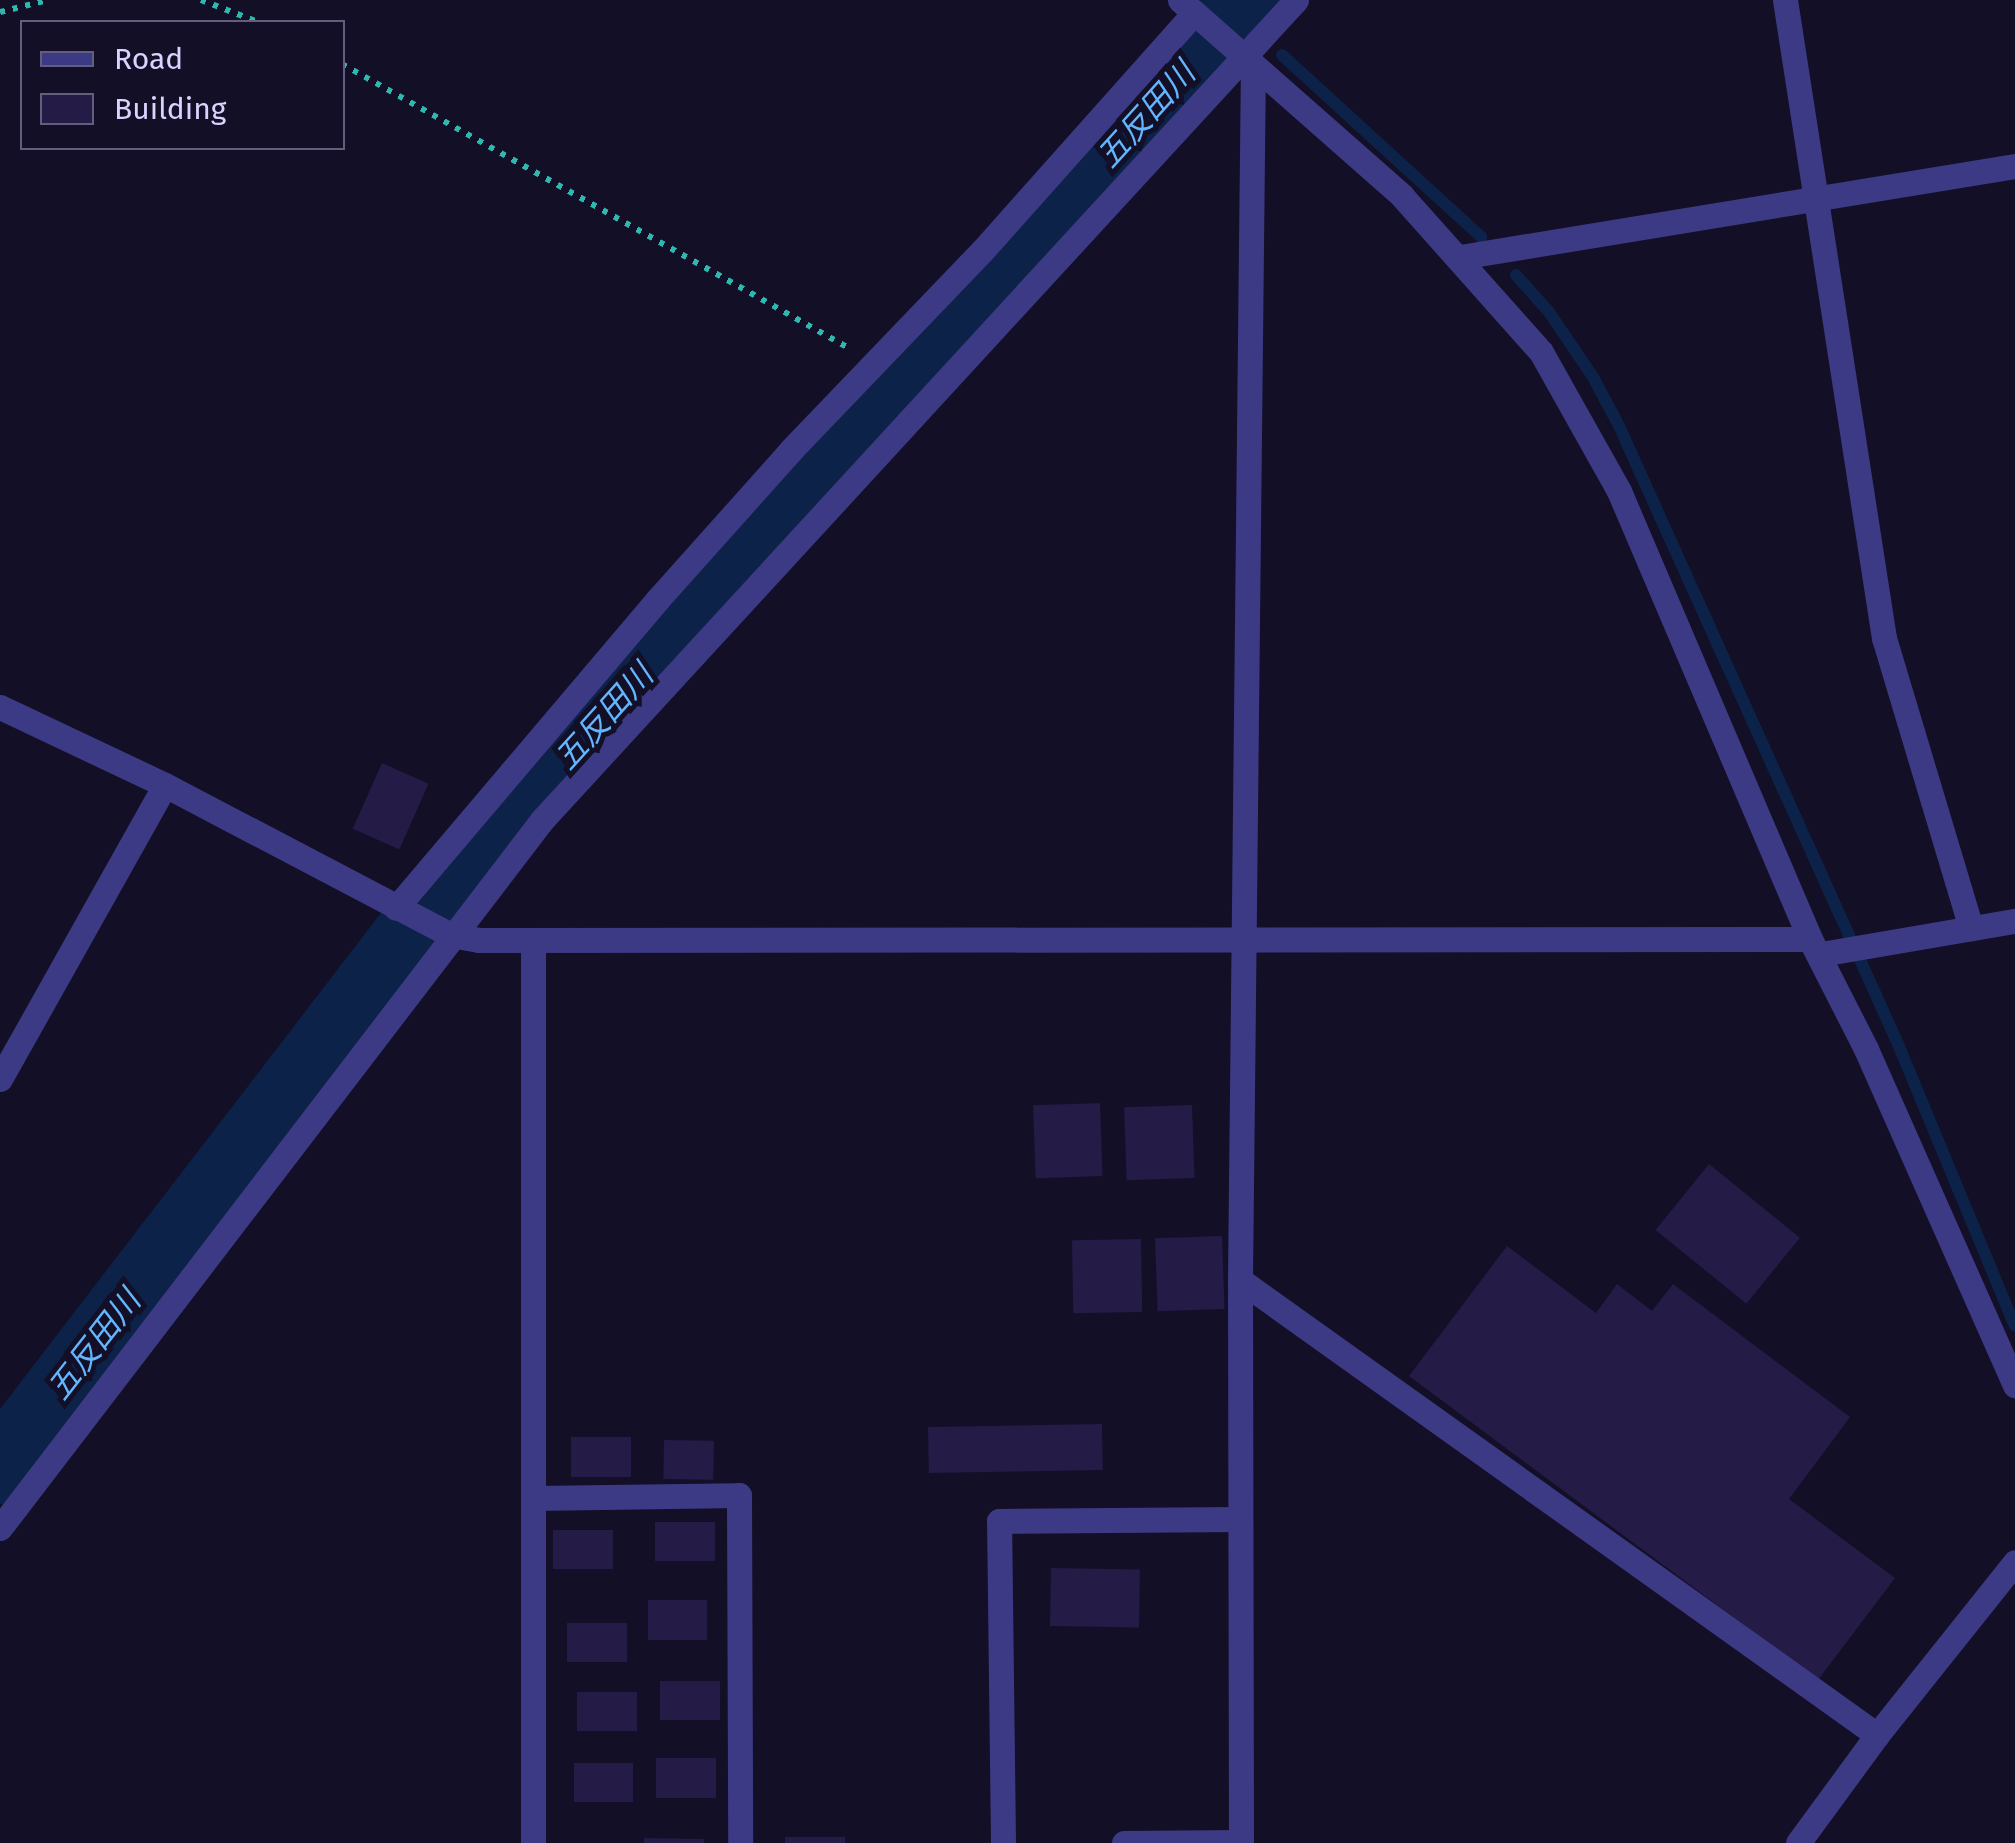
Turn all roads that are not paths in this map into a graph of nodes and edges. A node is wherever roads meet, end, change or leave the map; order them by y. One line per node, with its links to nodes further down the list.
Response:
1 (1296, 0): 4 (street)
2 (1786, 0): 6 (street)
3 (1190, 9): 4 (street); 10 (street)
4 (1246, 60): 7 (street); 13 (street); 15 (street)
5 (2015, 166): 6 (street)
6 (1818, 199): 7 (street); 12 (street)
7 (1460, 257): 16 (street)
8 (0, 707): 9 (street)
9 (165, 785): 10 (street); 17 (street)
10 (398, 908): 13 (street)
11 (2015, 920): 12 (street)
12 (1972, 928): 16 (street)
13 (450, 935): 14 (street); 22 (street)
14 (534, 942): 15 (street); 20 (street)
15 (1244, 942): 16 (street); 18 (street)
16 (1819, 949): 19 (street)
17 (0, 1080)
18 (1240, 1280): 21 (street); 24 (street)
19 (2015, 1386)
20 (533, 1498): 25 (street); 26 (street)
21 (1240, 1520): 27 (street); 29 (street)
22 (0, 1528)
23 (2015, 1562): 24 (street)
24 (1877, 1735): 30 (street)
25 (533, 1843)
26 (740, 1843)
27 (1003, 1843)
28 (1124, 1843): 29 (street)
29 (1241, 1843)
30 (1798, 1843)

